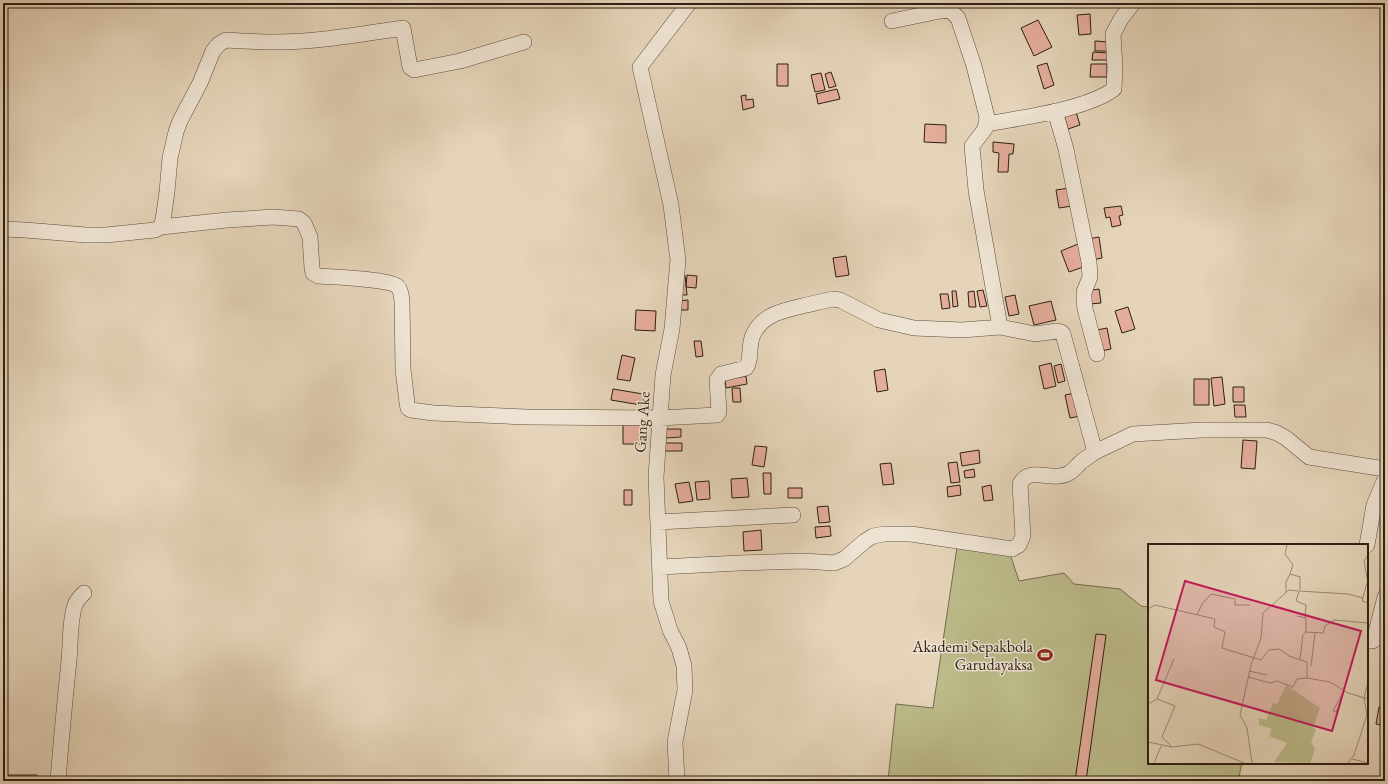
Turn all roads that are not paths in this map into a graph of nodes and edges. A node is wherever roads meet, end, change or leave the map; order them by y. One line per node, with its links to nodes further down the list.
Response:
1 (689, 3): 12 (street, Gang Ake)
2 (1133, 3): 6 (street)
3 (954, 9): 4 (street); 7 (street)
4 (892, 21)
5 (524, 42): 8 (street)
6 (1055, 111): 7 (street); 11 (street)
7 (987, 124): 10 (street)
8 (161, 227): 9 (street); 12 (street)
9 (3, 230)
10 (1000, 327): 12 (street); 13 (street)
11 (1097, 354)
12 (659, 418): 17 (street, Gang Ake)
13 (1094, 452): 14 (street); 19 (street)
14 (1385, 469)
15 (1385, 479): 18 (street)
16 (793, 515): 17 (street)
17 (658, 522): 19 (street, Gang Ake)
18 (1367, 544)
19 (660, 567): 24 (street, Gang Ake)
20 (84, 593): 23 (street)
21 (1385, 597): 22 (street)
22 (1368, 641)
23 (58, 781)
24 (677, 781)

